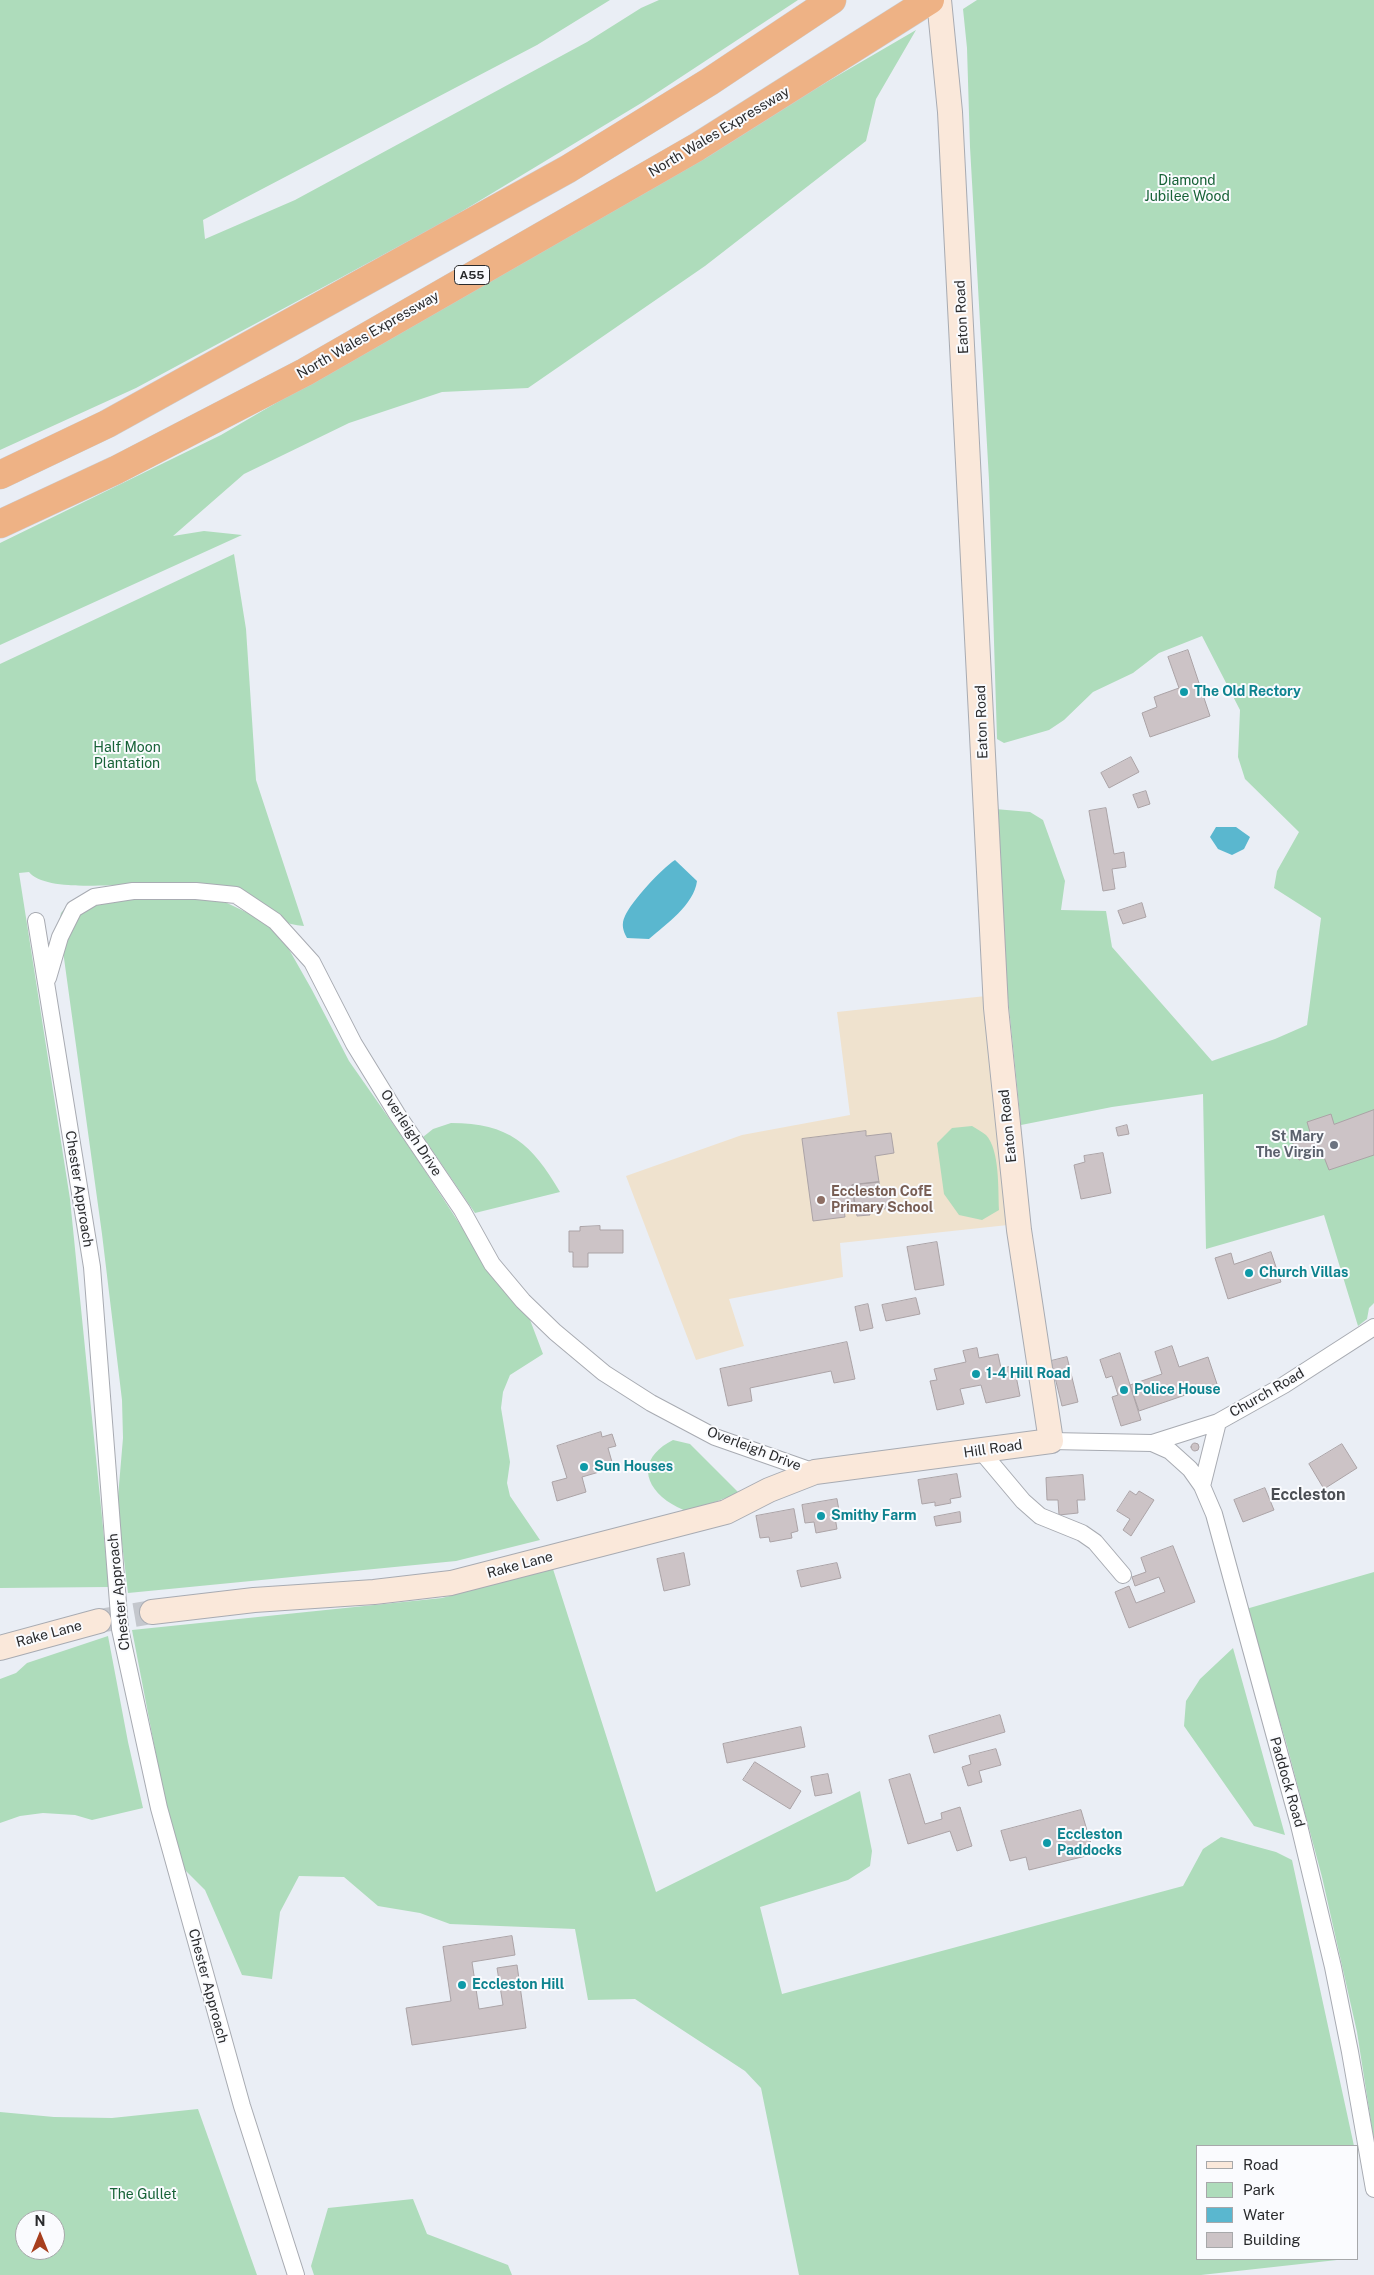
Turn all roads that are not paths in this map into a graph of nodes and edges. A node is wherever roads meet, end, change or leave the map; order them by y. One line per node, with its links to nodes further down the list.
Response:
1 (832, 0): 4 (highway)
2 (930, 0): 5 (highway, North Wales Expressway / A55)
3 (939, 0): 11 (street, Eaton Road)
4 (0, 475)
5 (0, 524)
6 (36, 921): 7 (street, Chester Approach)
7 (47, 984): 15 (street, Overleigh Drive); 22 (street, Chester Approach)
8 (1374, 1327): 9 (street, Church Road)
9 (1218, 1422): 12 (street, Church Road); 16 (street)
10 (1111, 1440): 11 (street, Hill Road); 12 (street, Paddock Road)
11 (1051, 1441): 13 (street, Hill Road)
12 (1152, 1443): 16 (street, Paddock Road)
13 (982, 1451): 14 (street, Hill Road); 17 (street)
14 (876, 1465): 15 (street, Rake Lane)
15 (815, 1472): 18 (street, Rake Lane)
16 (1202, 1486): 21 (street, Paddock Road)
17 (1123, 1575)
18 (152, 1612)
19 (99, 1621): 20 (street, Rake Lane)
20 (0, 1648)
21 (1373, 2189)
22 (296, 2275)

